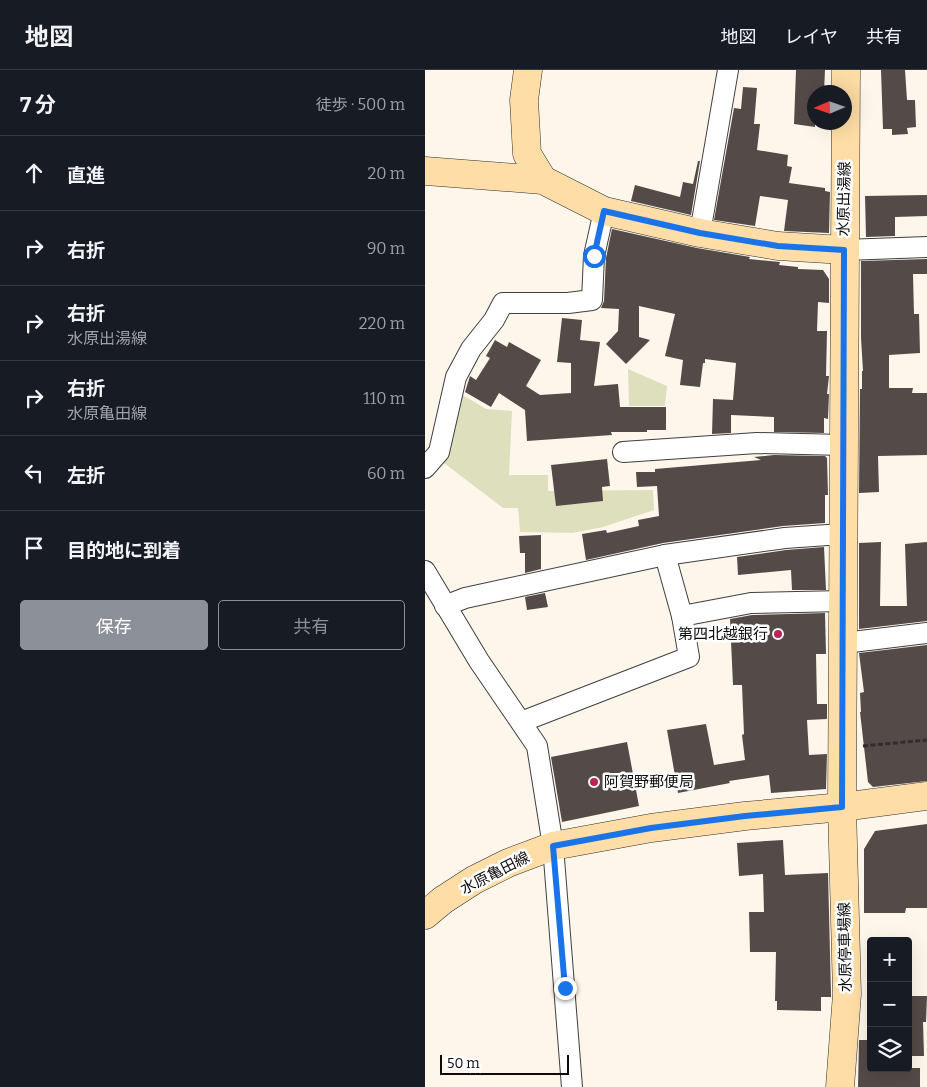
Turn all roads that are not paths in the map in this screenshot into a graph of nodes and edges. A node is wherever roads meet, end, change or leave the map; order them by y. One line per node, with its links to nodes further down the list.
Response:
1 (528, 70): 5 (main road)
2 (727, 70): 7 (street)
3 (846, 70): 9 (main road, 水原出湯線)
4 (425, 171): 5 (main road)
5 (543, 180): 6 (main road)
6 (604, 211): 7 (main road); 12 (street)
7 (700, 233): 9 (main road)
8 (927, 247): 9 (street)
9 (844, 250): 10 (main road, 水原出湯線)
10 (843, 445): 11 (street); 13 (main road, 水原出湯線)
11 (623, 452)
12 (425, 468)
13 (843, 534): 14 (street); 16 (main road, 水原出湯線)
14 (665, 555): 17 (street); 18 (street)
15 (425, 572): 17 (street)
16 (844, 601): 18 (street); 20 (main road, 水原出湯線)
17 (445, 606): 21 (street)
18 (682, 616): 21 (street)
19 (927, 633): 20 (street)
20 (844, 643): 23 (main road, 水原出湯線)
21 (521, 722): 24 (street)
22 (927, 796): 23 (main road, 水原亀田線)
23 (842, 807): 24 (main road, 水原亀田線); 27 (main road, 水原停車場線)
24 (553, 846): 25 (main road, 水原亀田線); 26 (street)
25 (425, 915)
26 (572, 1087)
27 (840, 1087)

